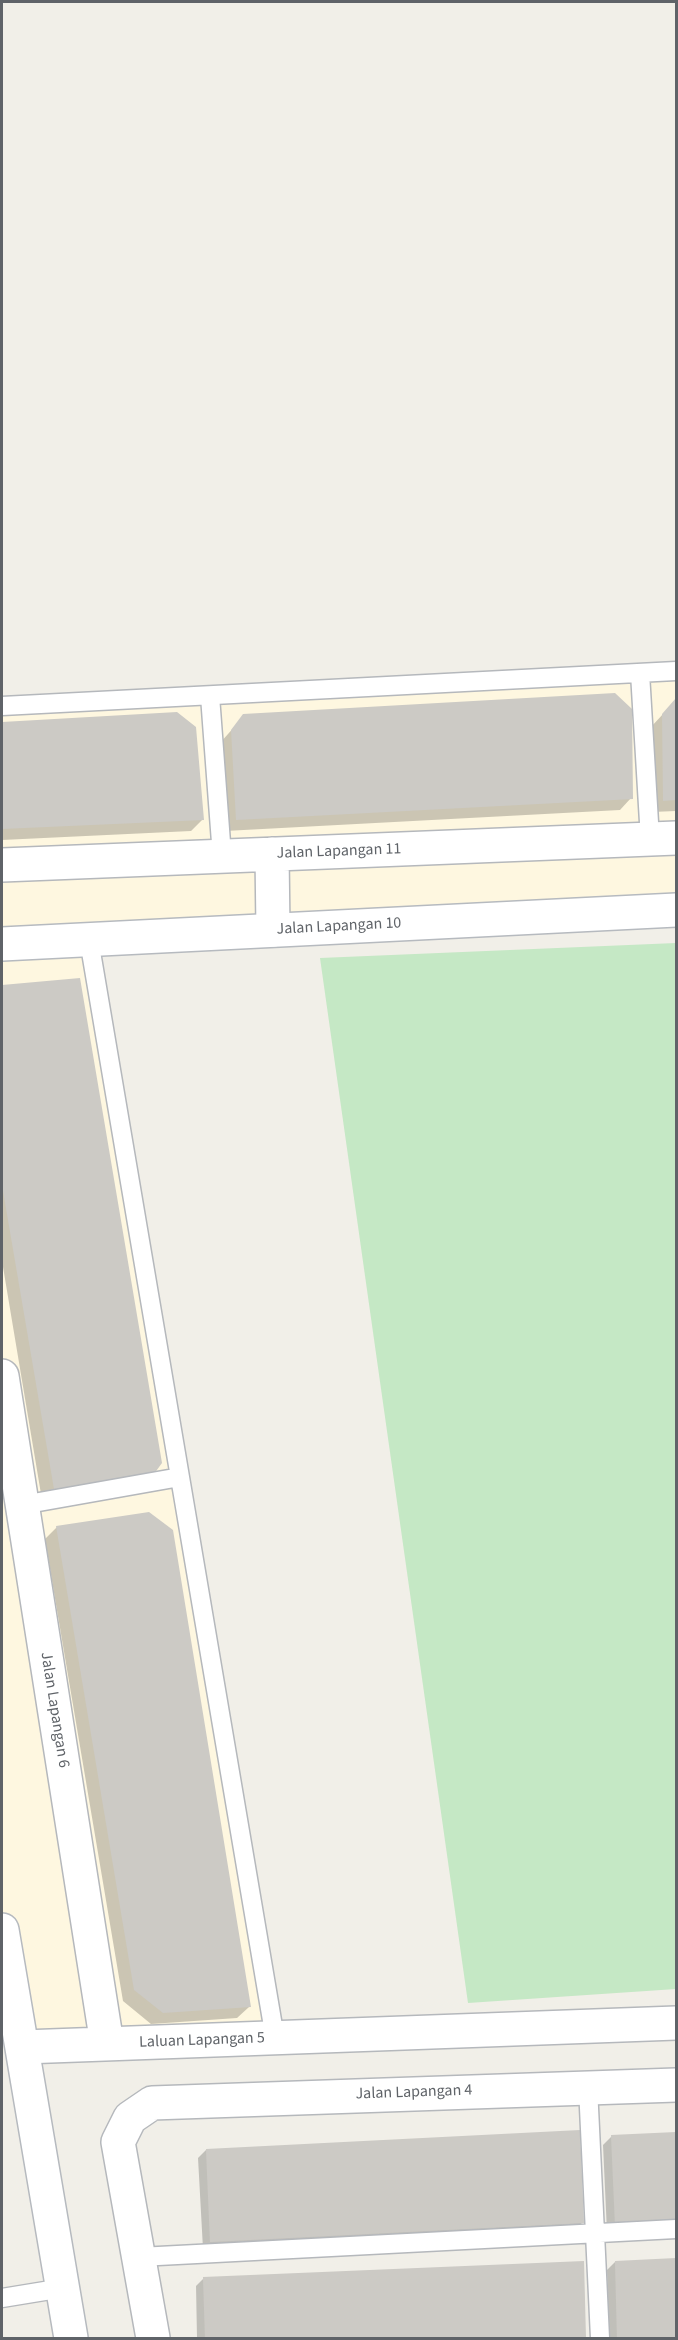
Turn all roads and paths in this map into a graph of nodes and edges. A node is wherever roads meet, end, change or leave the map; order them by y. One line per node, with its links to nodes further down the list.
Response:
1 (676, 671): 2 (lane)
2 (639, 673): 3 (lane); 5 (lane)
3 (210, 696): 4 (lane); 7 (lane)
4 (2, 706)
5 (663, 839): 6 (street, Jalan Lapangan 11)
6 (272, 854): 7 (street, Jalan Lapangan 11); 10 (street)
7 (222, 856): 8 (street, Jalan Lapangan 11)
8 (2, 865)
9 (676, 910): 10 (street, Jalan Lapangan 10)
10 (273, 930): 11 (street, Jalan Lapangan 10)
11 (89, 940): 12 (street, Jalan Lapangan 10); 14 (lane)
12 (2, 944)
13 (2, 1376): 15 (street, Jalan Lapangan 6)
14 (180, 1477): 15 (lane); 18 (lane)
15 (12, 1508): 19 (street, Jalan Lapangan 6)
16 (2, 1930): 20 (street)
17 (676, 2023): 18 (street, Laluan Lapangan 5)
18 (275, 2038): 19 (street, Laluan Lapangan 5)
19 (107, 2044): 20 (street, Laluan Lapangan 5)
20 (23, 2047): 26 (street)
21 (676, 2085): 22 (street, Jalan Lapangan 4)
22 (588, 2087): 24 (lane); 25 (street, Jalan Lapangan 4)
23 (676, 2229): 24 (lane)
24 (595, 2233): 25 (lane); 30 (lane)
25 (139, 2257): 29 (street)
26 (63, 2288): 27 (lane); 28 (street)
27 (2, 2298)
28 (71, 2338)
29 (153, 2338)
30 (600, 2338)

